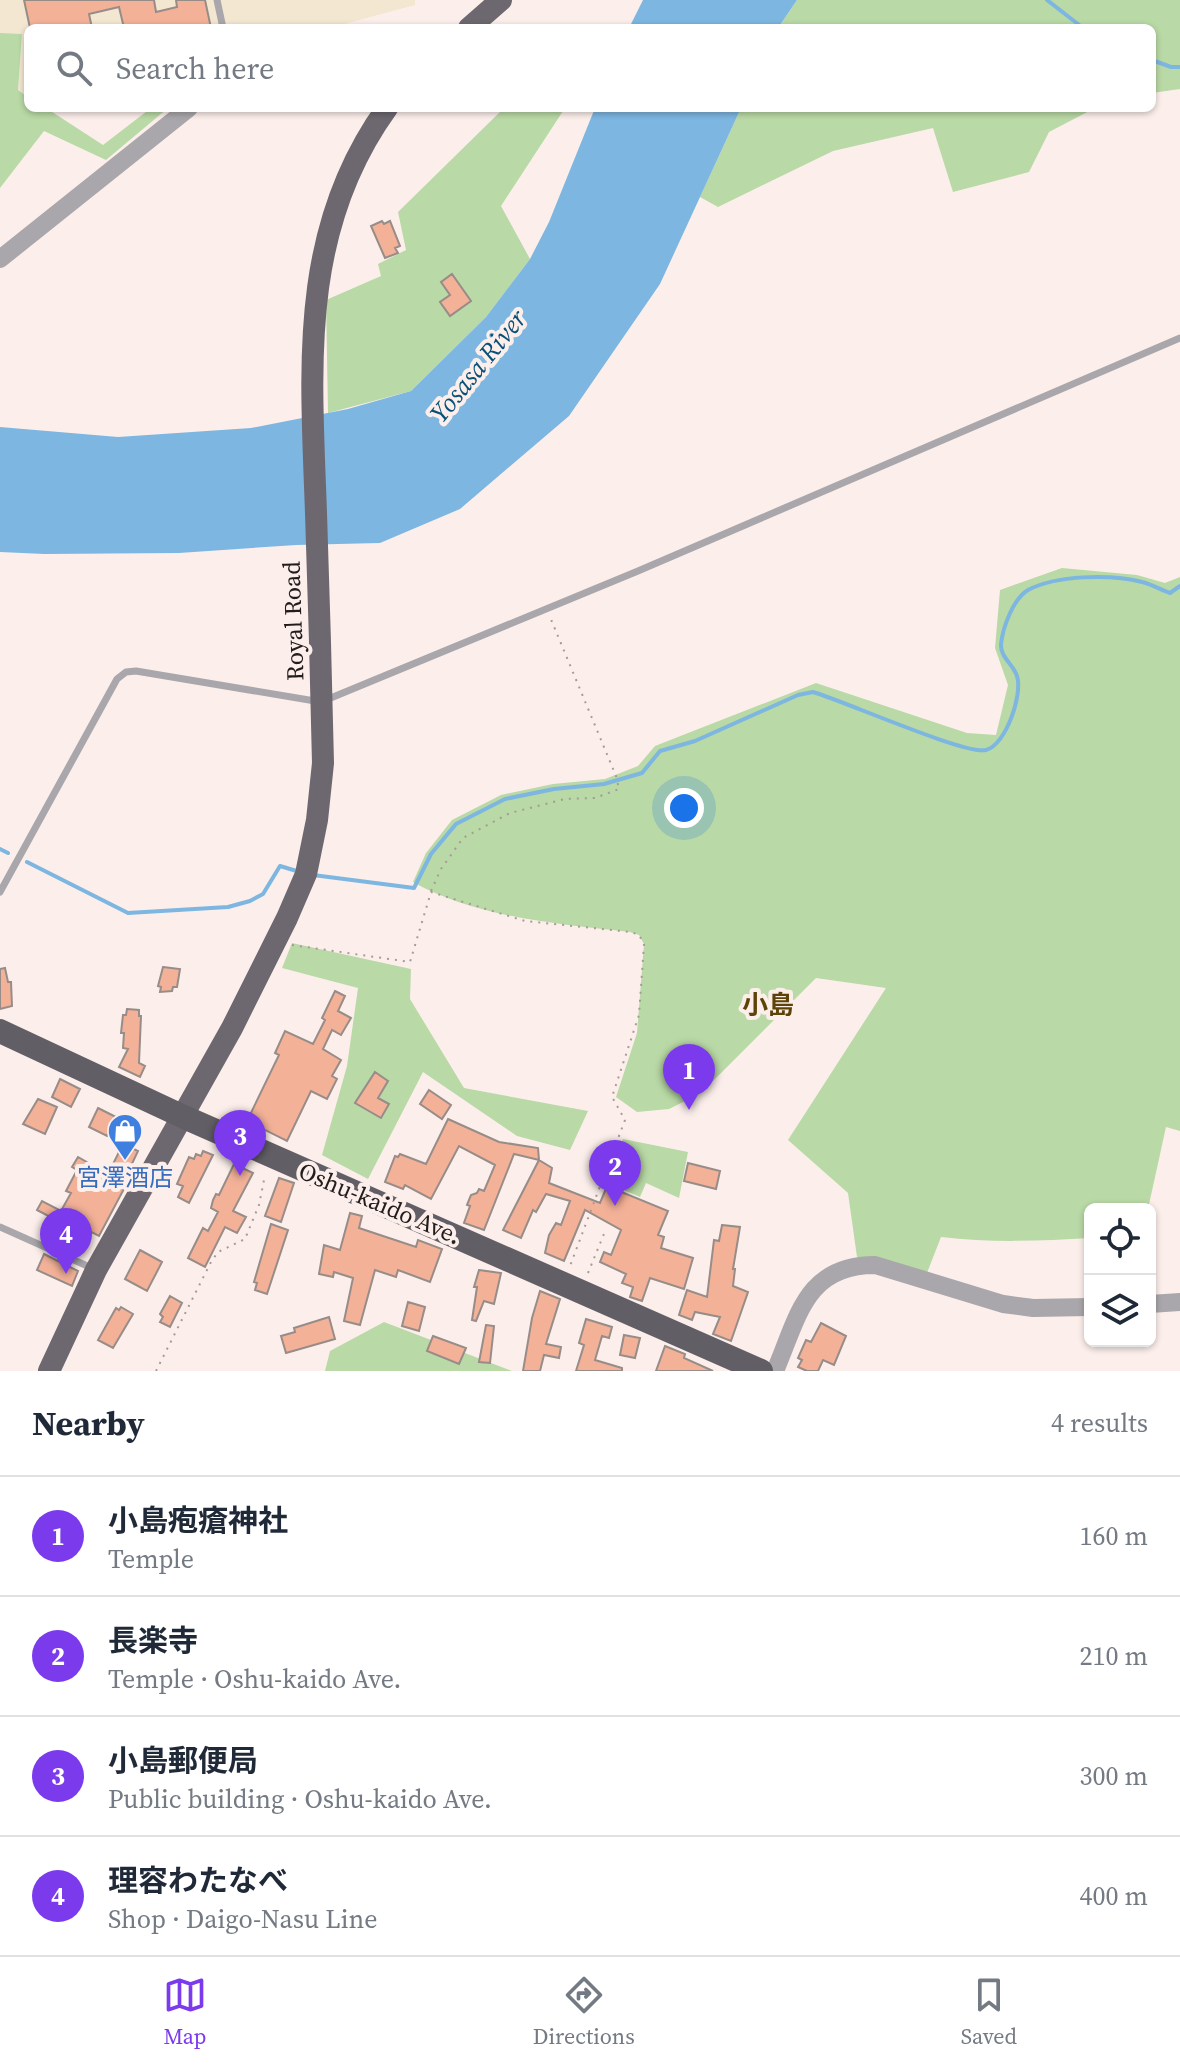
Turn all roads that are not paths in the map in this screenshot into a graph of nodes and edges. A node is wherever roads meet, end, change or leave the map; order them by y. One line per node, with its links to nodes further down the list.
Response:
1 (217, 0): 3 (lane)
2 (501, 0): 4 (main road)
3 (222, 24)
4 (474, 24)
5 (184, 112): 7 (street)
6 (384, 112): 9 (main road, Royal Road)
7 (0, 259)
8 (1180, 338): 9 (lane)
9 (321, 702): 10 (lane); 12 (main road, Royal Road)
10 (0, 892)
11 (0, 1031): 12 (highway, Oshu-kaido Ave.)
12 (184, 1117): 14 (main road, Royal Road); 19 (highway, Oshu-kaido Ave.)
13 (0, 1227): 14 (lane)
14 (96, 1270): 18 (main road, Royal Road)
15 (1180, 1302): 16 (street)
16 (1156, 1304)
17 (1084, 1307): 20 (street)
18 (49, 1371)
19 (761, 1371)
20 (775, 1371)

